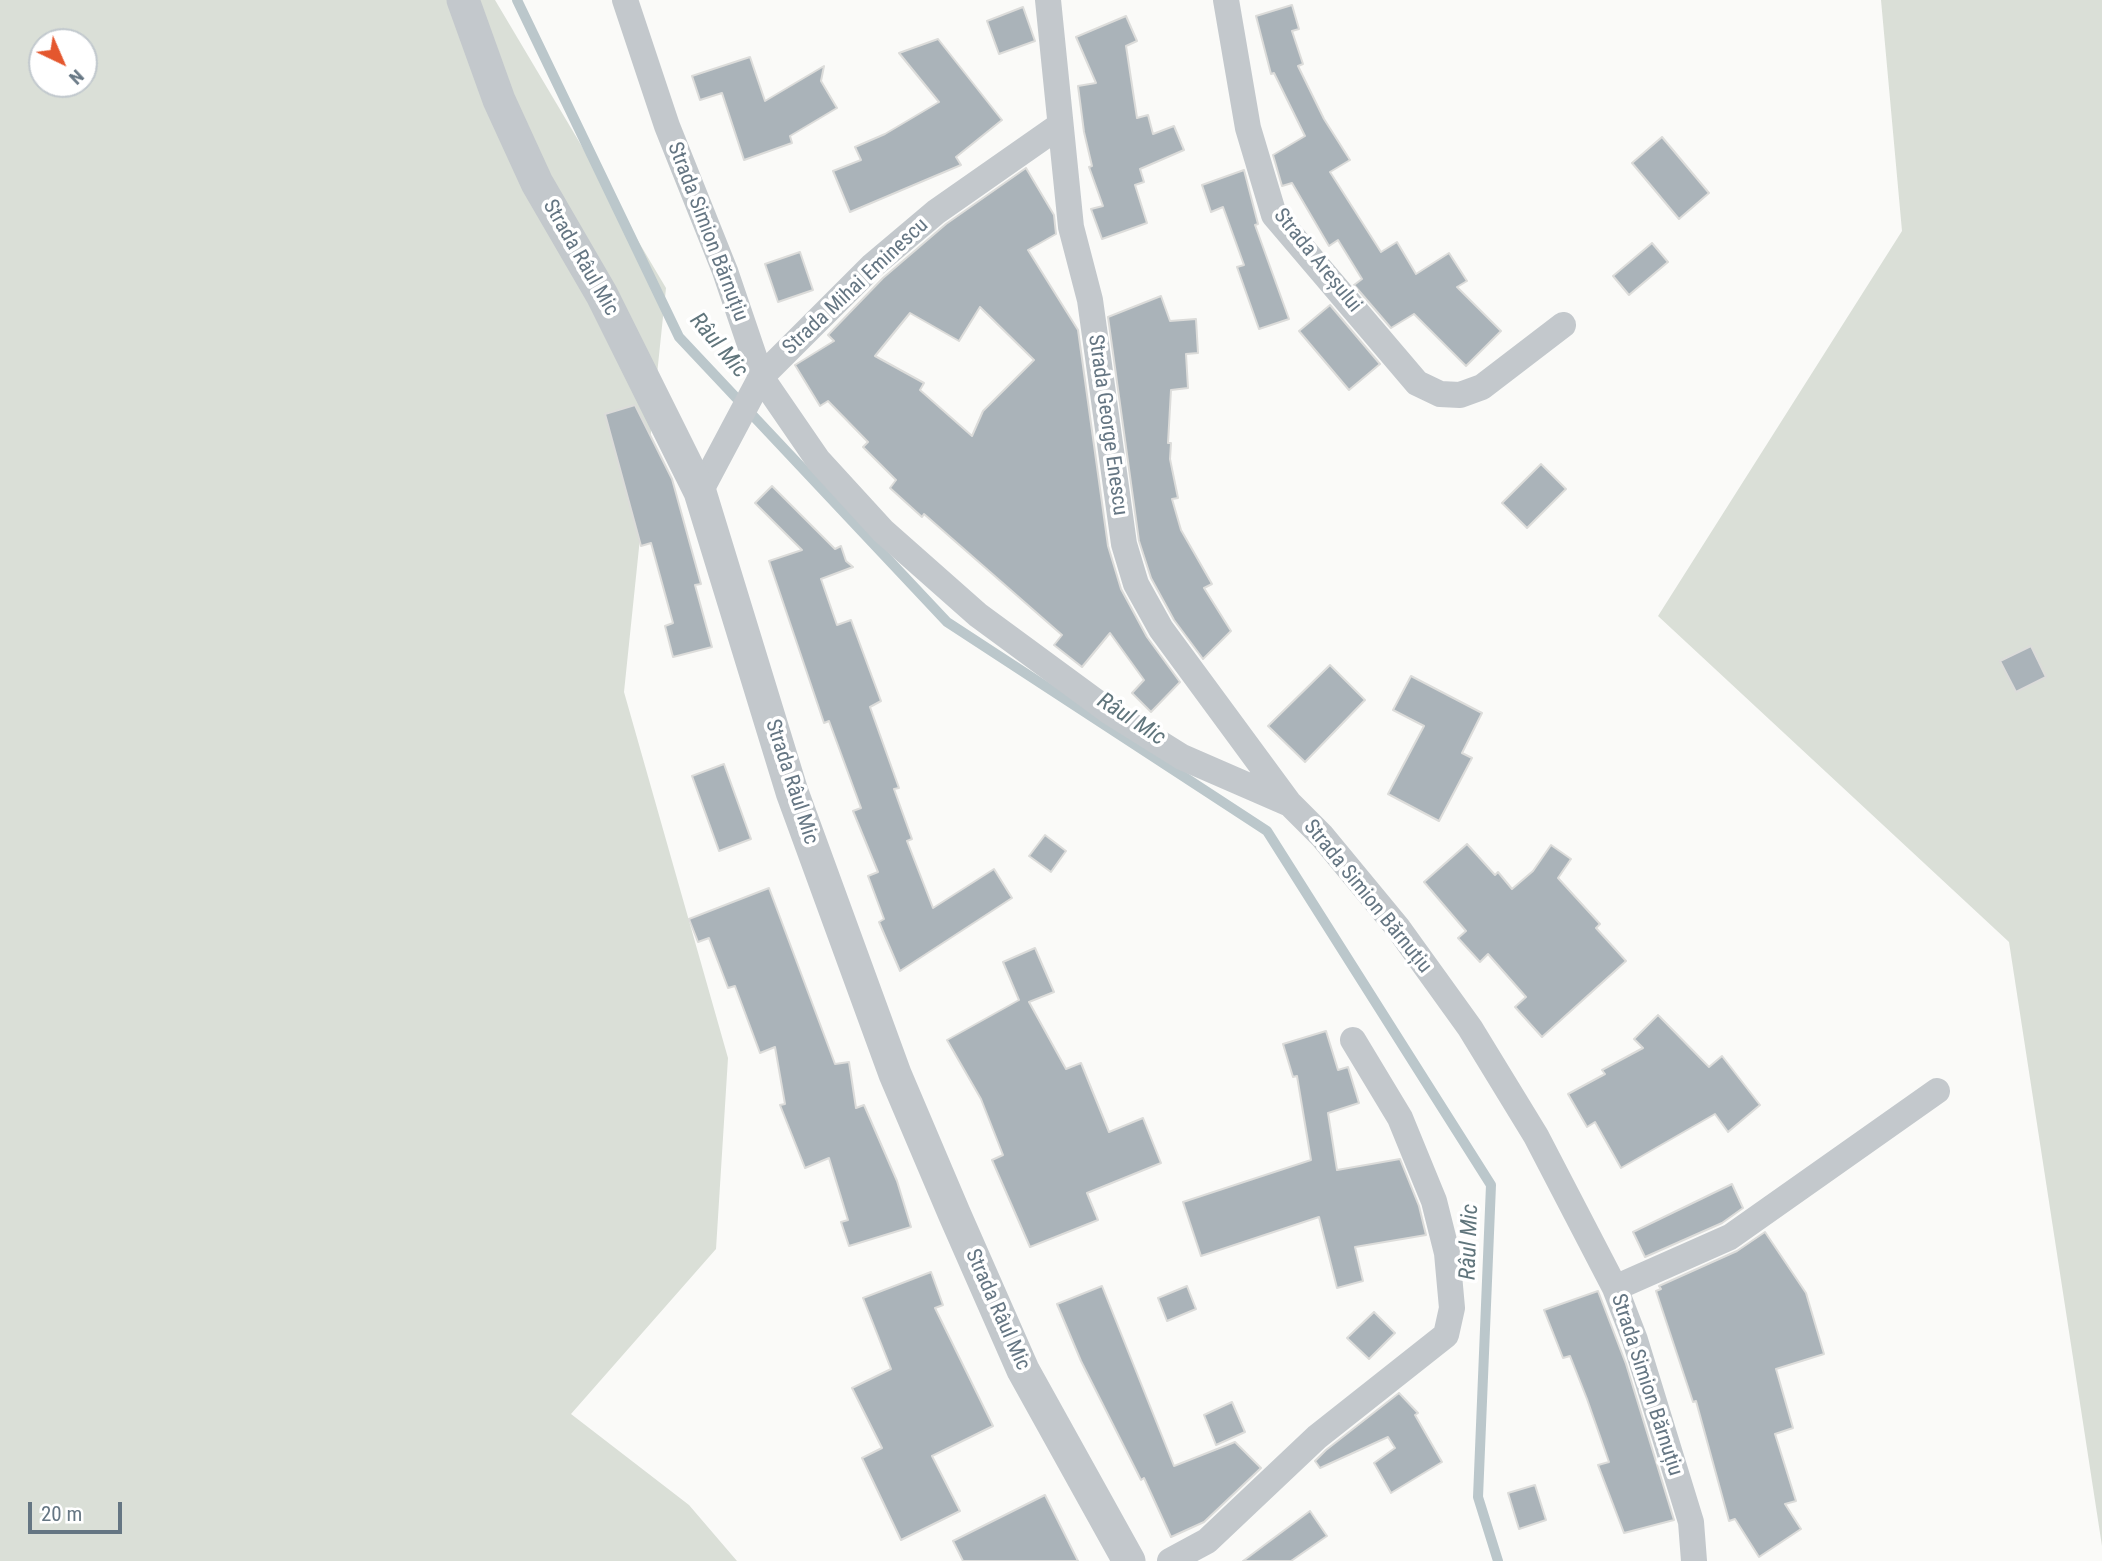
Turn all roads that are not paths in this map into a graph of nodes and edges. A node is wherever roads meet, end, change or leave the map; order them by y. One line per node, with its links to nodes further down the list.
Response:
1 (463, 0): 8 (street, Strada Râul Mic)
2 (625, 0): 7 (street, Strada Simion Bărnuțiu)
3 (1048, 0): 5 (street, Strada George Enescu)
4 (1226, 0): 6 (street, Strada Areșului)
5 (1059, 126): 7 (street, Strada Mihai Eminescu); 9 (street, Strada George Enescu)
6 (1563, 325)
7 (756, 387): 8 (street, Strada Mihai Eminescu); 9 (street, Strada Simion Bărnuțiu)
8 (700, 492): 13 (street, Strada Râul Mic)
9 (1290, 804): 12 (street, Strada Simion Bărnuțiu)
10 (1353, 1040): 14 (street)
11 (1937, 1091): 12 (street)
12 (1615, 1288): 15 (street, Strada Simion Bărnuțiu)
13 (1129, 1561)
14 (1170, 1561)
15 (1694, 1561)

